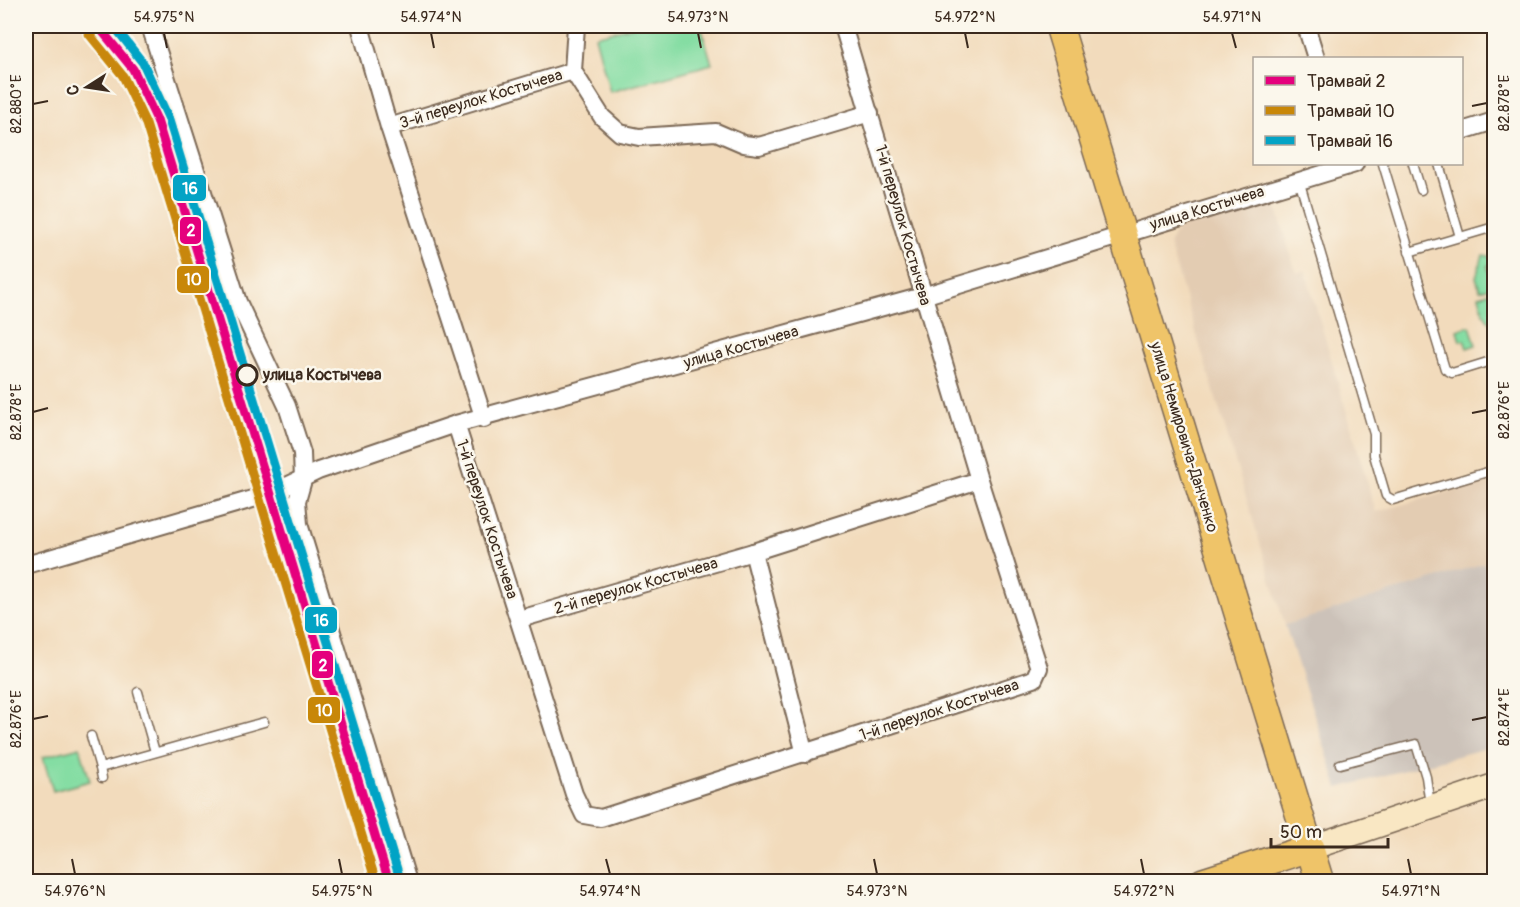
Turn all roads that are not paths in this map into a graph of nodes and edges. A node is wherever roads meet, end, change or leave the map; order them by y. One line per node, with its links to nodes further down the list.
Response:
1 (150, 26): 28 (street)
2 (360, 26): 11 (street, 1-й переулок Костычева)
3 (576, 26): 8 (street, 3-й переулок Костычева)
4 (843, 26): 9 (street, 1-й переулок Костычева)
5 (1059, 26): 20 (main road, улица Немировича-Данченко)
6 (1306, 26): 7 (street)
7 (1316, 57)
8 (573, 72): 9 (street, 3-й переулок Костычева); 11 (street, 3-й переулок Костычева)
9 (870, 113): 23 (street, 1-й переулок Костычева)
10 (1494, 122): 12 (street)
11 (389, 127): 25 (street, 1-й переулок Костычева)
12 (1463, 130)
13 (1347, 165): 17 (street, улица Костычева)
14 (1383, 165): 22 (lane)
15 (1413, 165): 18 (lane)
16 (1439, 165): 21 (lane)
17 (1299, 180): 20 (street, улица Костычева); 27 (lane)
18 (1421, 190)
19 (1494, 227): 21 (lane)
20 (1122, 234): 23 (street, улица Костычева); 44 (main road, улица Немировича-Данченко)
21 (1460, 237): 22 (lane)
22 (1409, 252): 24 (lane)
23 (923, 296): 25 (street, улица Костычева); 29 (street, 1-й переулок Костычева)
24 (1494, 360)
25 (484, 419): 26 (street, улица Костычева)
26 (456, 424): 28 (street, улица Костычева); 32 (street, 1-й переулок Костычева)
27 (1494, 470)
28 (303, 480): 31 (street, улица Костычева); 45 (street)
29 (979, 480): 30 (street, 2-й переулок Костычева); 38 (street, 1-й переулок Костычева)
30 (753, 552): 32 (street, 2-й переулок Костычева); 38 (street)
31 (26, 565)
32 (520, 619): 38 (street, 1-й переулок Костычева)
33 (138, 692): 37 (lane)
34 (264, 722): 37 (lane)
35 (332, 725): 45 (street)
36 (91, 736): 40 (lane)
37 (155, 752): 40 (lane)
38 (805, 754)
39 (1340, 764): 43 (lane)
40 (100, 768): 41 (lane)
41 (102, 778)
42 (1494, 786): 43 (street)
43 (1430, 808): 44 (street)
44 (1310, 848): 46 (main road); 47 (main road, улица Немировича-Данченко)
45 (408, 882)
46 (1203, 882)
47 (1320, 882)

